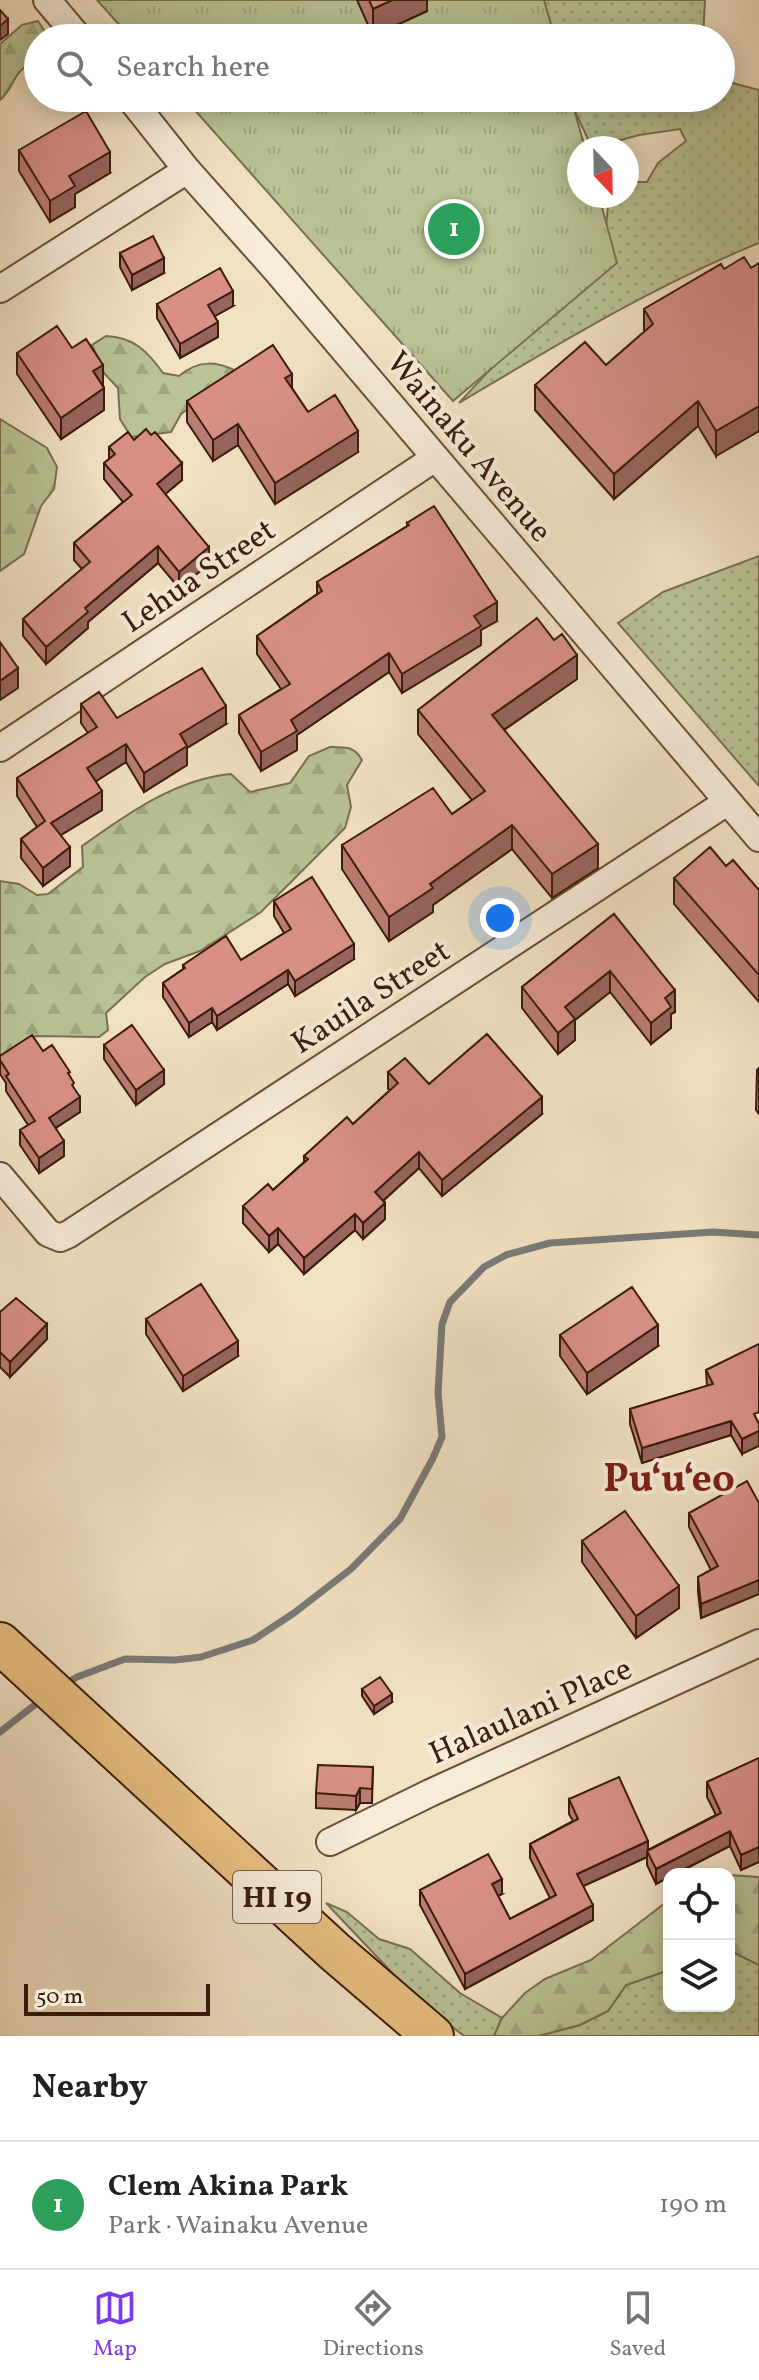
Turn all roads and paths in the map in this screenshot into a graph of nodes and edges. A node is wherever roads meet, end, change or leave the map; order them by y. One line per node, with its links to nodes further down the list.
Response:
1 (47, 0): 2 (street)
2 (67, 24)
3 (141, 112): 4 (street, Wainaku Avenue)
4 (187, 170): 5 (street); 6 (street, Wainaku Avenue)
5 (0, 289)
6 (435, 458): 7 (street, Lehua Street); 8 (street, Wainaku Avenue)
7 (0, 748)
8 (727, 802): 9 (street, Wainaku Avenue); 10 (street, Kauila Street)
9 (759, 838)
10 (0, 1176)
11 (759, 1643): 13 (street, Halaulani Place)
12 (14, 1656): 14 (main road, HI 19)
13 (330, 1842)
14 (433, 2036)

